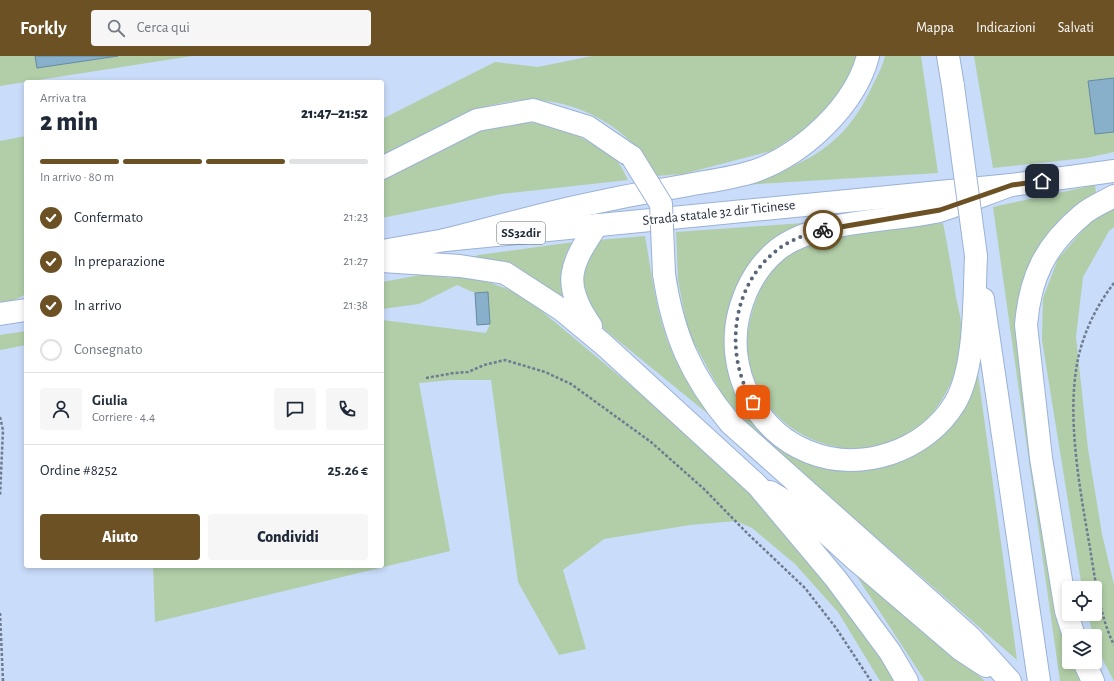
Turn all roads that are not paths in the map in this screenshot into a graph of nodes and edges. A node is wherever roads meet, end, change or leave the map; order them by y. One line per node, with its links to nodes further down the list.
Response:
1 (868, 56): 8 (main road)
2 (948, 56): 10 (main road, bridge)
3 (384, 167): 19 (main road, bridge)
4 (1109, 172): 5 (main road, Strada statale 32 dir Ticinese / SS32dir)
5 (1012, 185): 7 (main road, Strada statale 32 dir Ticinese / SS32dir); 10 (main road)
6 (1114, 196): 16 (main road)
7 (597, 225): 8 (main road, Strada statale 32 dir Ticinese / SS32dir); 14 (main road)
8 (445, 240): 9 (main road, Strada statale 32 dir Ticinese / SS32dir)
9 (384, 251)
10 (976, 256): 20 (main road)
11 (384, 261): 14 (main road)
12 (24, 310): 13 (main road)
13 (0, 314)
14 (603, 344): 15 (main road)
15 (758, 486): 18 (main road); 19 (main road)
16 (1072, 629)
17 (1087, 669): 21 (main road)
18 (907, 681)
19 (1010, 681)
20 (1039, 681)
21 (1093, 681)

